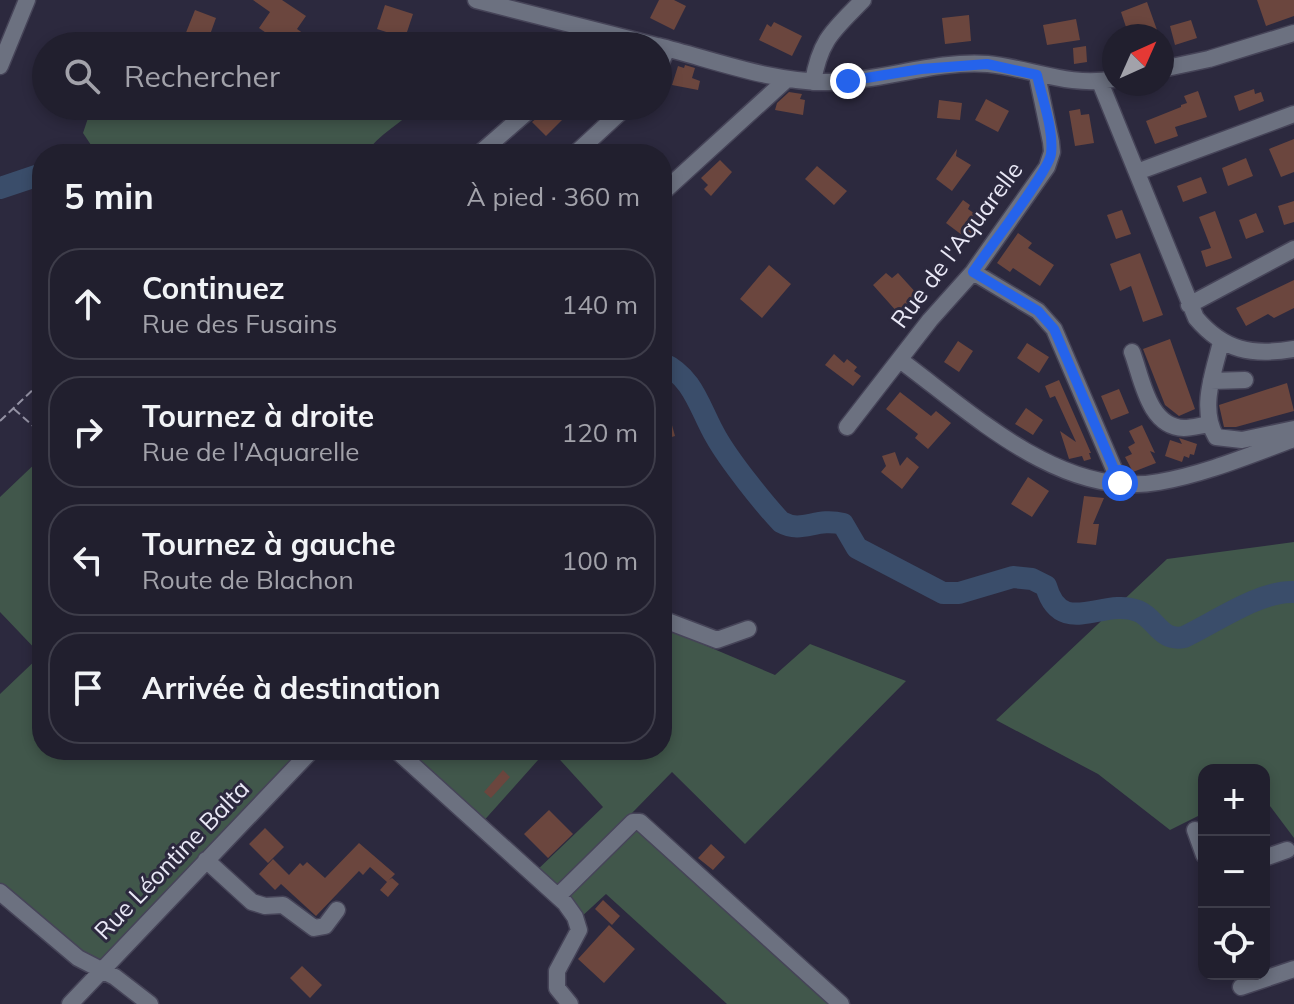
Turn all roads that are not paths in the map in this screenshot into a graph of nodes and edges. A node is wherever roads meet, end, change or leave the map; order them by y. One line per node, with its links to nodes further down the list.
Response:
1 (27, 0): 7 (street)
2 (863, 0): 12 (street)
3 (486, 1): 4 (street)
4 (580, 32)
5 (1294, 33): 8 (street)
6 (672, 50): 10 (street)
7 (0, 66)
8 (1174, 66)
9 (1037, 75): 11 (street); 12 (street); 22 (street, Rue de l'Aquarelle)
10 (787, 79): 12 (street); 20 (street)
11 (1102, 80)
12 (813, 82)
13 (1112, 96): 19 (street)
14 (1294, 114): 19 (street)
15 (518, 120): 17 (street)
16 (612, 120): 18 (street)
17 (490, 144)
18 (586, 144)
19 (1137, 172): 23 (street)
20 (672, 184)
21 (1294, 249): 23 (street)
22 (973, 272): 27 (street, Rue de l'Aquarelle); 34 (street)
23 (1189, 305): 24 (street)
24 (1221, 342): 25 (street); 29 (street)
25 (1294, 349)
26 (1132, 352): 30 (street)
27 (900, 360): 31 (street, Rue de l'Aquarelle); 34 (street)
28 (1245, 380): 29 (street)
29 (1211, 381): 30 (street)
30 (1210, 424): 32 (street)
31 (847, 427)
32 (1294, 429)
33 (1294, 439): 34 (street)
34 (1120, 483)
35 (672, 623): 36 (street)
36 (748, 629)
37 (302, 760): 43 (street, Rue Léontine Balta)
38 (407, 760): 45 (street)
39 (1195, 830): 40 (street)
40 (1198, 838)
41 (1287, 850): 42 (street)
42 (1270, 856)
43 (206, 860): 46 (street); 48 (street, Rue Léontine Balta)
44 (0, 892): 48 (street)
45 (558, 896): 52 (street); 53 (street)
46 (337, 910)
47 (1294, 969): 49 (street)
48 (101, 970): 50 (street, Rue Léontine Balta); 51 (street)
49 (1241, 987)
50 (70, 1004)
51 (150, 1004)
52 (570, 1004)
53 (841, 1004)

